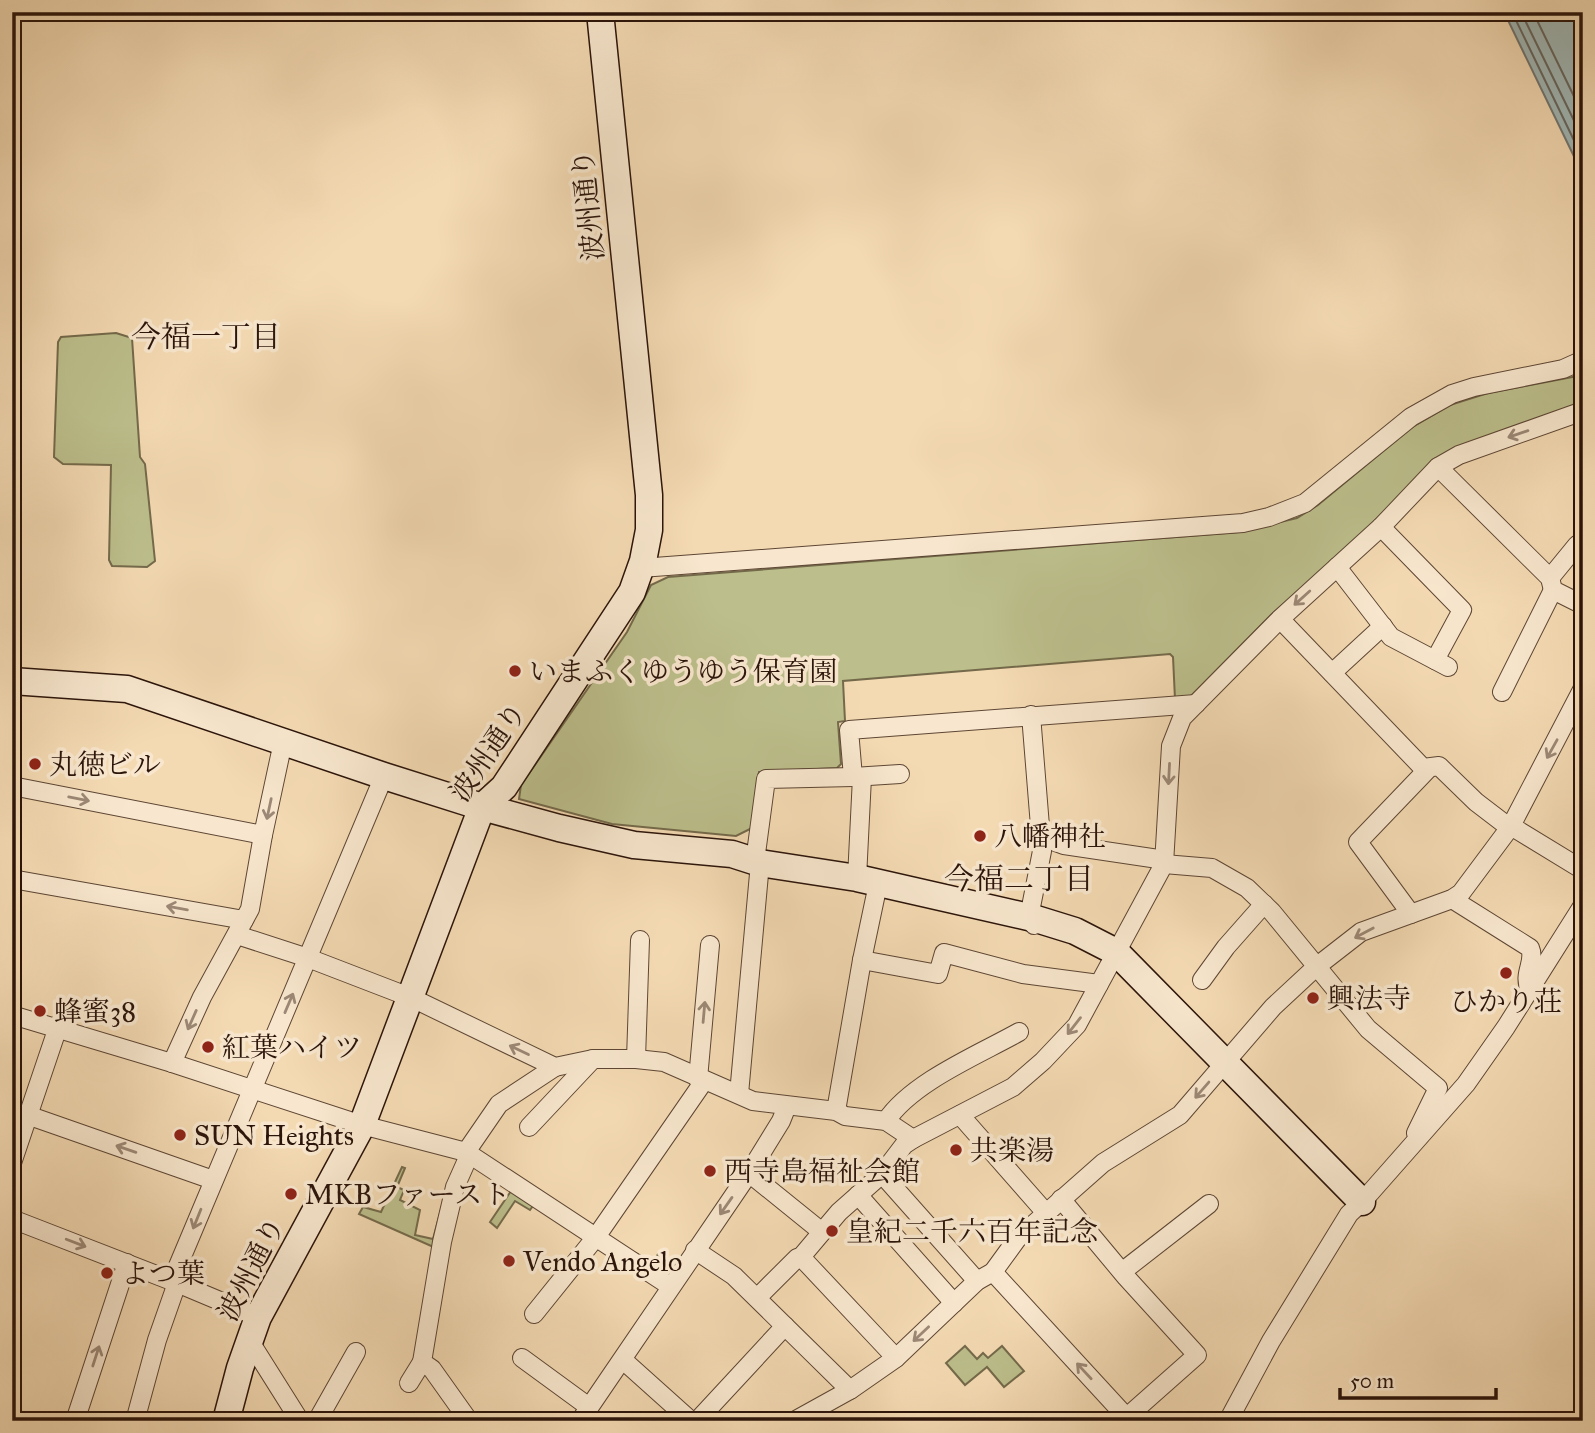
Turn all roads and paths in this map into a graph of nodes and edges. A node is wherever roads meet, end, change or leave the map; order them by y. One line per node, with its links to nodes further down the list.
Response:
1 (600, 12): 8 (street, 波州通り)
2 (1583, 360): 8 (street)
3 (1583, 411): 4 (street, one-way to 4)
4 (1438, 467): 5 (street); 9 (street)
5 (1381, 527): 7 (street); 12 (street)
6 (1577, 545): 9 (street)
7 (1337, 567): 11 (street, one-way to 11); 12 (street)
8 (640, 568): 25 (street, 波州通り)
9 (1552, 584): 10 (street); 16 (street)
10 (1583, 605)
11 (1280, 619): 13 (street); 17 (street)
12 (1383, 626): 13 (street)
13 (1332, 673): 20 (street)
14 (12, 681): 19 (street)
15 (1583, 688): 26 (street, one-way to 26)
16 (1502, 692)
17 (1196, 704): 18 (street); 30 (street, one-way to 30)
18 (1031, 715): 23 (street); 28 (street)
19 (283, 742): 22 (street); 27 (street, one-way to 27)
20 (1428, 769): 26 (street); 37 (street)
21 (900, 774): 23 (street)
22 (384, 776): 25 (street); 43 (street)
23 (858, 777): 29 (street); 33 (street)
24 (12, 786): 27 (street, one-way to 27)
25 (482, 807): 29 (street); 49 (street, 波州通り)
26 (1510, 827): 31 (street); 34 (street)
27 (263, 835): 39 (street)
28 (1042, 837): 30 (street); 38 (street)
29 (757, 862): 33 (street); 62 (street)
30 (1164, 862): 35 (street); 42 (street)
31 (1583, 870)
32 (12, 879): 39 (street, one-way to 32)
33 (868, 881): 38 (street); 44 (street)
34 (1452, 900): 37 (street); 48 (street)
35 (1264, 904): 45 (street); 46 (street)
36 (1583, 905): 48 (street)
37 (1410, 914): 45 (street, one-way to 45)
38 (1034, 923): 42 (street)
39 (241, 927): 43 (street); 55 (street, one-way to 55)
40 (640, 940): 54 (street)
41 (710, 945): 58 (street, one-way to 41)
42 (1116, 952): 47 (street); 56 (street)
43 (308, 958): 49 (street); 61 (street, one-way to 43)
44 (862, 960): 47 (street); 64 (street)
45 (1317, 967): 56 (street); 60 (street)
46 (1202, 980)
47 (1099, 984): 65 (street, one-way to 65)
48 (1530, 990): 59 (street)
49 (412, 998): 57 (street, one-way to 49); 68 (street, 波州通り)
50 (12, 1015): 51 (street)
51 (57, 1030): 55 (street); 66 (street)
52 (1019, 1032): 67 (street)
53 (593, 1059): 54 (street); 57 (street); 69 (street)
54 (636, 1059): 58 (street)
55 (172, 1063): 61 (street)
56 (1225, 1065): 78 (street, one-way to 78); 79 (street)
57 (555, 1067): 72 (street)
58 (701, 1080): 62 (street); 84 (street)
59 (1466, 1084): 60 (street); 71 (street)
60 (1436, 1087): 71 (street)
61 (253, 1089): 68 (street); 76 (street)
62 (739, 1094): 63 (street)
63 (787, 1106): 64 (street); 74 (street)
64 (836, 1111): 67 (street)
65 (960, 1115): 70 (street); 81 (street)
66 (30, 1116): 73 (street); 76 (street, one-way to 66)
67 (886, 1121): 70 (street)
68 (362, 1125): 72 (street); 96 (street, 波州通り)
69 (529, 1127)
70 (913, 1139): 75 (street)
71 (1412, 1146): 79 (street)
72 (466, 1152): 84 (street); 101 (street)
73 (12, 1163)
74 (749, 1173): 83 (street); 85 (street, one-way to 85)
75 (881, 1174): 77 (street); 89 (street)
76 (213, 1180): 90 (street, one-way to 90)
77 (858, 1195): 83 (street); 93 (street)
78 (1062, 1199): 81 (street); 88 (street)
79 (1362, 1202): 115 (street)
80 (1209, 1204): 88 (street)
81 (1046, 1213): 89 (street)
82 (12, 1219): 87 (street, one-way to 87)
83 (822, 1232): 86 (street)
84 (596, 1237): 91 (street); 94 (street)
85 (695, 1250): 91 (street); 92 (street)
86 (800, 1257): 92 (street); 99 (street)
87 (127, 1263): 90 (street); 106 (street, one-way to 87)
88 (1123, 1271): 105 (street)
89 (985, 1277): 93 (street); 105 (street, one-way to 89)
90 (177, 1283): 96 (street); 107 (street)
91 (670, 1286): 100 (street)
92 (757, 1298): 95 (street)
93 (954, 1303): 99 (street, one-way to 99)
94 (534, 1314)
95 (785, 1326): 103 (street); 113 (street)
96 (253, 1328): 108 (street, 波州通り); 109 (street)
97 (356, 1352): 110 (street)
98 (522, 1358): 104 (street)
99 (896, 1358): 103 (street)
100 (623, 1360): 104 (street); 112 (street)
101 (422, 1362): 102 (street); 111 (street)
102 (409, 1383)
103 (850, 1390): 114 (street)
104 (585, 1414)
105 (1128, 1419)
106 (75, 1421)
107 (135, 1421)
108 (226, 1421)
109 (300, 1421)
110 (317, 1421)
111 (469, 1421)
112 (691, 1421)
113 (697, 1421)
114 (794, 1421)
115 (1228, 1421)

